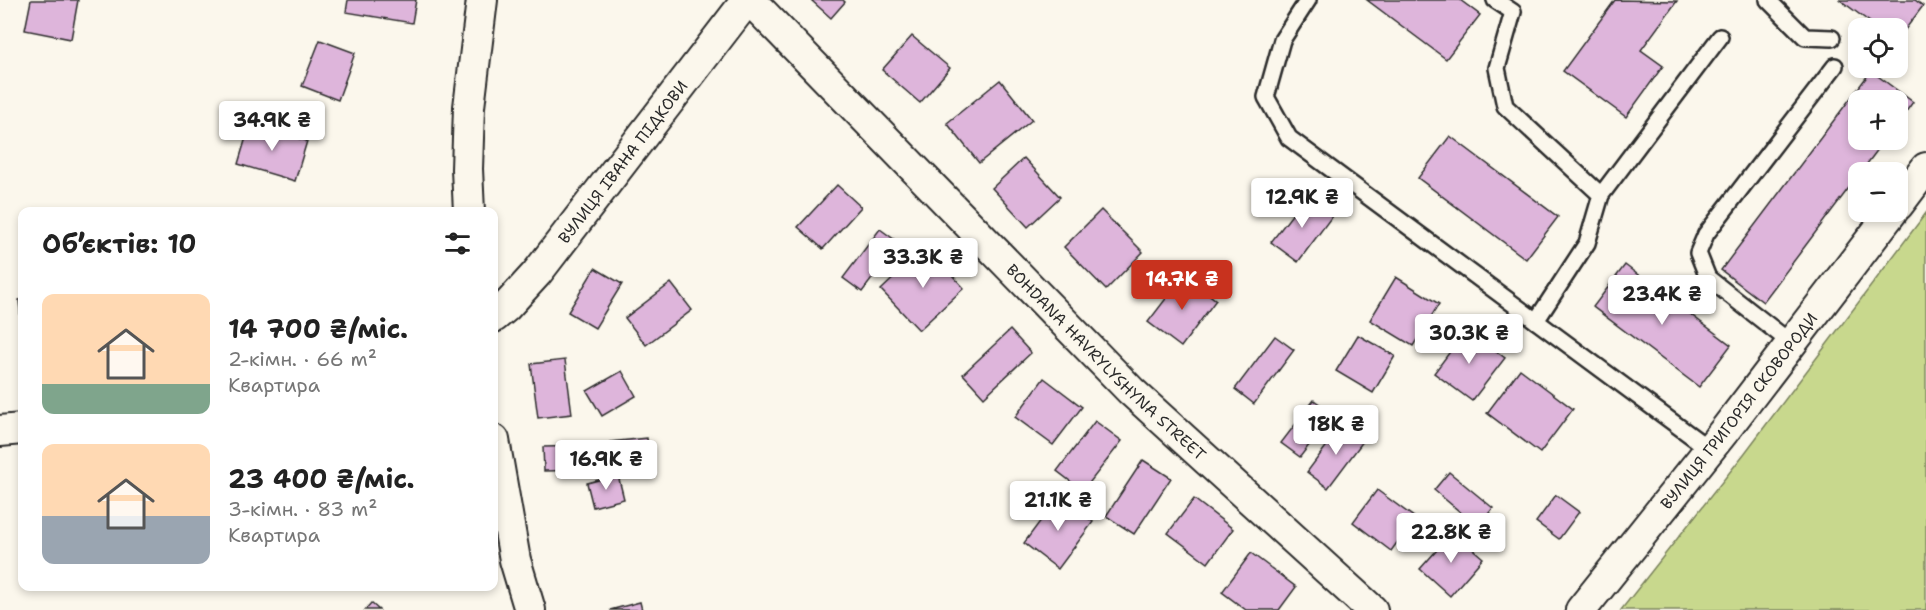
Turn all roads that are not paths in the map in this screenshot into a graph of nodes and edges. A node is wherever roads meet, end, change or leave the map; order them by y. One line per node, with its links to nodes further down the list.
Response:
1 (482, 0): 12 (street)
2 (749, 0): 14 (street, ВУЛИЦЯ ІВАНА ПІДКОВИ); 22 (street, BOHDANA HAVRYLYSHYNA STREET)
3 (1308, 0): 15 (lane)
4 (1495, 0): 11 (lane)
5 (1768, 0): 7 (lane)
6 (1720, 37): 11 (lane)
7 (1832, 38)
8 (1835, 66): 16 (lane)
9 (1926, 168): 10 (street)
10 (1908, 192)
11 (1601, 195): 15 (lane)
12 (469, 207)
13 (1884, 222): 16 (street, ВУЛИЦЯ ГРИГОРІЯ СКОВОРОДИ)
14 (498, 313)
15 (1536, 321): 19 (lane)
16 (1791, 343): 19 (street, ВУЛИЦЯ ГРИГОРІЯ СКОВОРОДИ)
17 (18, 429): 18 (street)
18 (0, 431)
19 (1709, 449): 23 (street, ВУЛИЦЯ ГРИГОРІЯ СКОВОРОДИ)
20 (498, 463): 21 (street)
21 (530, 610)
22 (1372, 610)
23 (1581, 610)

